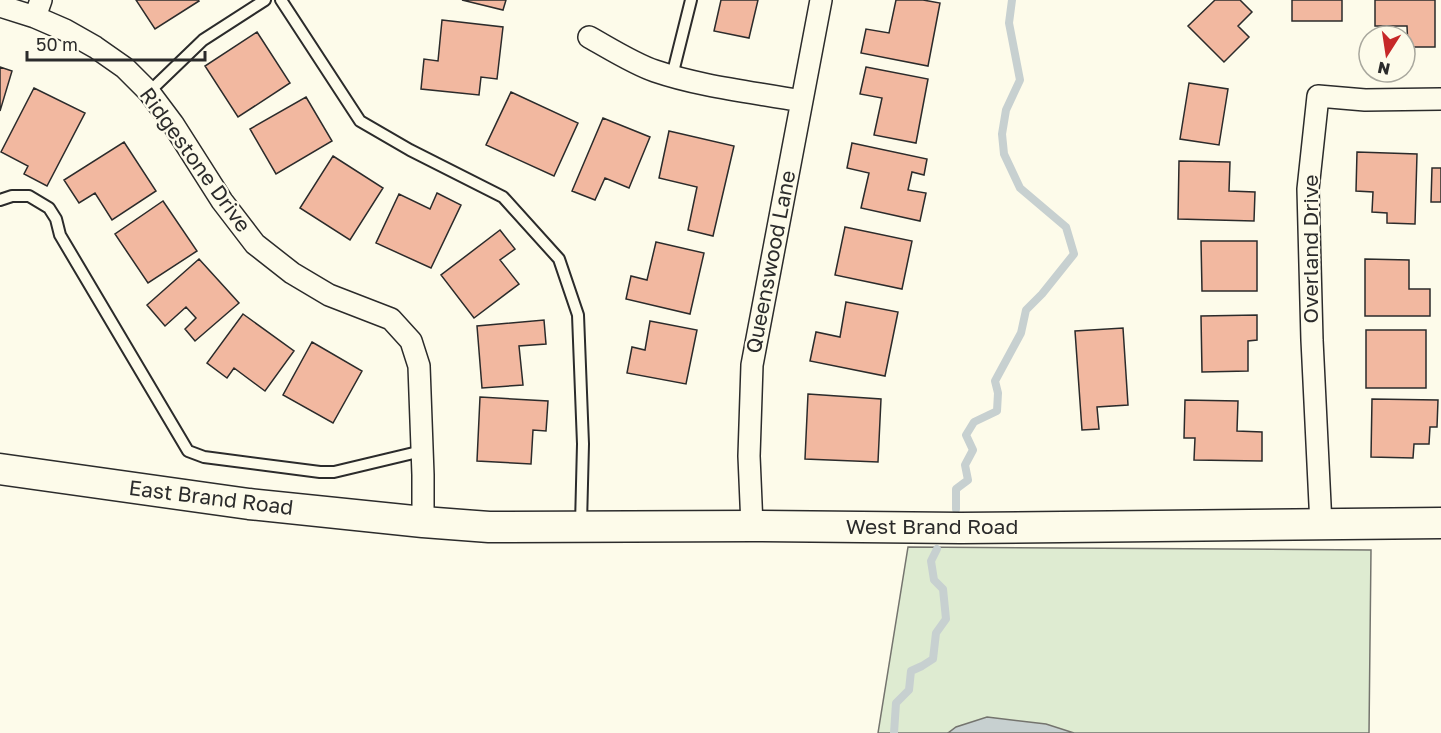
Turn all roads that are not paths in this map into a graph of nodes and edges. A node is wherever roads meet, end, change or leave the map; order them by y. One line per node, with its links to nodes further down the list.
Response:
1 (265, 0): 9 (lane)
2 (281, 0): 19 (lane)
3 (691, 0): 8 (lane)
4 (821, 0): 11 (street, Queenswood Lane)
5 (0, 6): 6 (street, Ridgestone Drive)
6 (38, 9): 9 (street, Ridgestone Drive)
7 (589, 38): 8 (street)
8 (672, 76): 11 (street)
9 (149, 92): 13 (street, Ridgestone Drive)
10 (1441, 99): 17 (street, Overland Drive)
11 (801, 101): 18 (street, Queenswood Lane)
12 (0, 200): 13 (lane)
13 (422, 452): 15 (street, Ridgestone Drive)
14 (0, 469): 15 (street, East Brand Road)
15 (423, 522): 19 (street, West Brand Road)
16 (1441, 523): 17 (street, West Brand Road)
17 (1321, 525): 18 (street, West Brand Road)
18 (752, 526): 19 (street, West Brand Road)
19 (581, 527)

